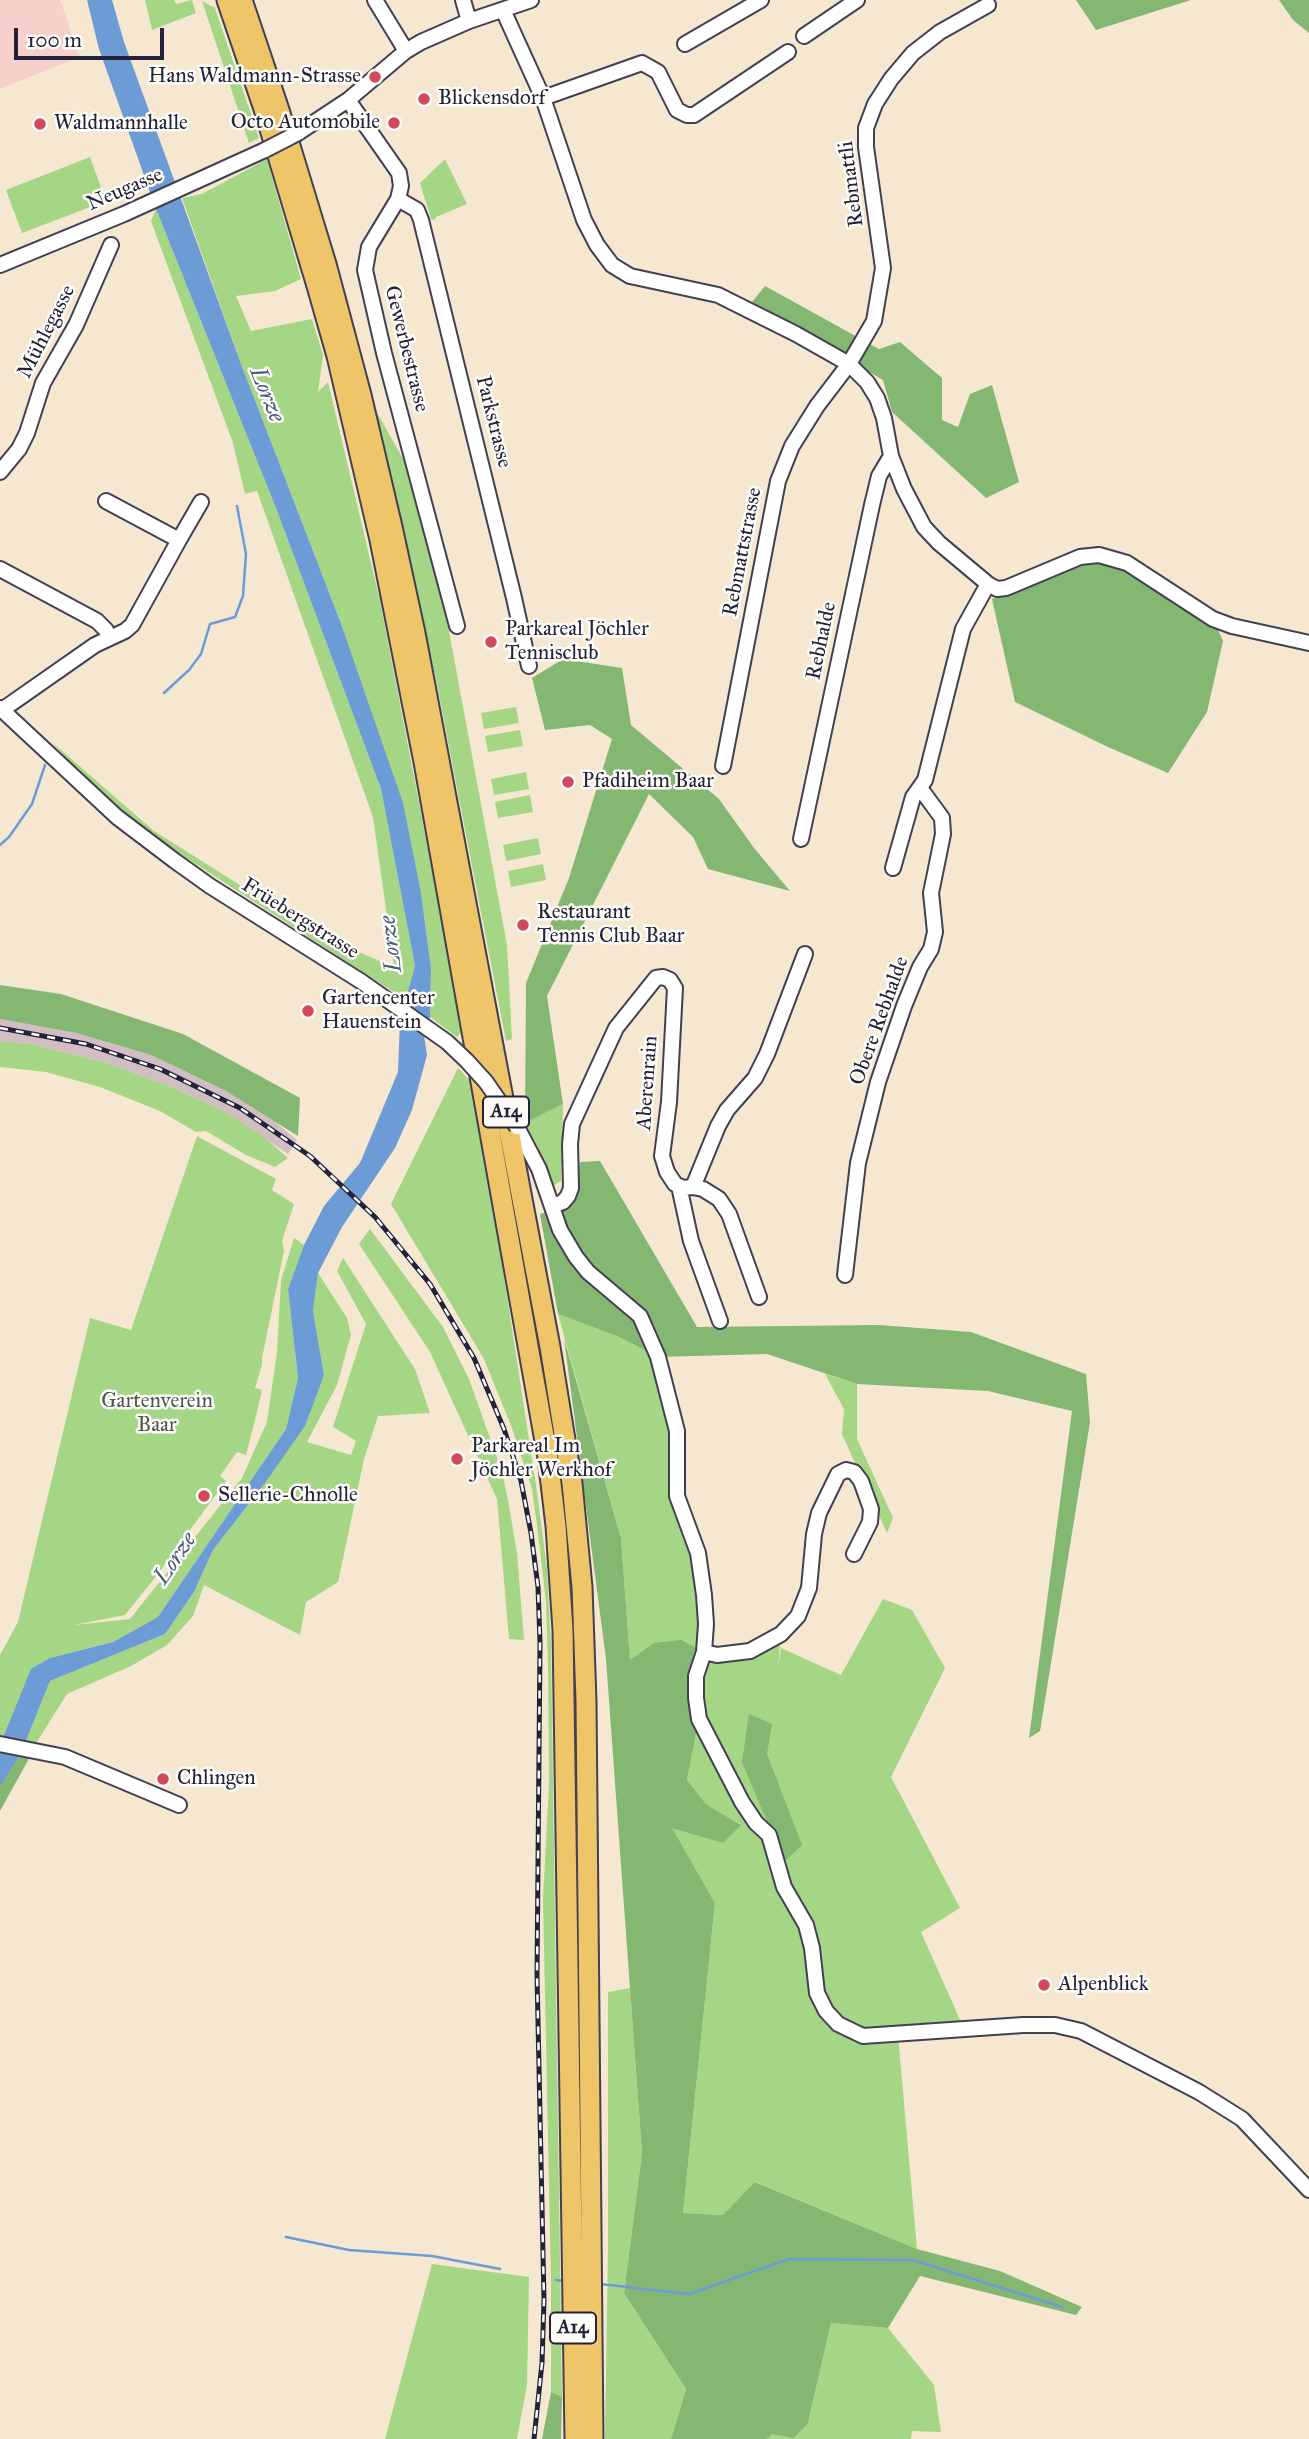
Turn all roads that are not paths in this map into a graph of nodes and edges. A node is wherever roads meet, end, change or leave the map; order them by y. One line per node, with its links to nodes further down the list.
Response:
1 (227, 0): 49 (highway, A14)
2 (242, 0): 48 (highway, A14)
3 (375, 0): 13 (street)
4 (463, 0): 10 (street)
5 (531, 0): 9 (street, Neugasse)
6 (761, 0): 12 (street)
7 (857, 0): 11 (street)
8 (988, 5): 20 (street, Rebmattli)
9 (503, 10): 10 (street, Neugasse); 15 (street)
10 (469, 21): 13 (street, Neugasse)
11 (804, 36)
12 (685, 44)
13 (406, 51): 16 (street, Neugasse)
14 (788, 52): 15 (street)
15 (542, 98): 20 (street)
16 (348, 100): 17 (street); 19 (street, Neugasse, bridge)
17 (398, 199): 28 (street, Gewerbestrasse); 31 (street, Parkstrasse)
18 (111, 246): 22 (street, Mühlegasse)
19 (0, 265)
20 (849, 365): 21 (street); 33 (street, Rebmattstrasse)
21 (891, 456): 27 (street); 35 (street, Rebhalde)
22 (0, 472)
23 (106, 501): 25 (street)
24 (201, 502): 25 (street)
25 (179, 540): 29 (street)
26 (0, 569): 29 (street)
27 (988, 584): 30 (street); 34 (street)
28 (457, 626)
29 (109, 638): 32 (street)
30 (1309, 643)
31 (529, 666)
32 (1, 709): 39 (street, Früebergstrasse, bridge)
33 (723, 766)
34 (920, 789): 36 (street); 40 (street, Obere Rebhalde)
35 (800, 839)
36 (893, 868)
37 (805, 954): 38 (street)
38 (686, 1187): 39 (street, Aberenrain); 41 (street); 42 (street)
39 (552, 1206): 44 (street, Früebergstrasse)
40 (845, 1275)
41 (760, 1297)
42 (720, 1321)
43 (854, 1554): 44 (street)
44 (704, 1653): 47 (street, Früebergstrasse)
45 (0, 1744): 46 (street)
46 (179, 1805)
47 (1309, 2190)
48 (593, 2431)
49 (575, 2439)

